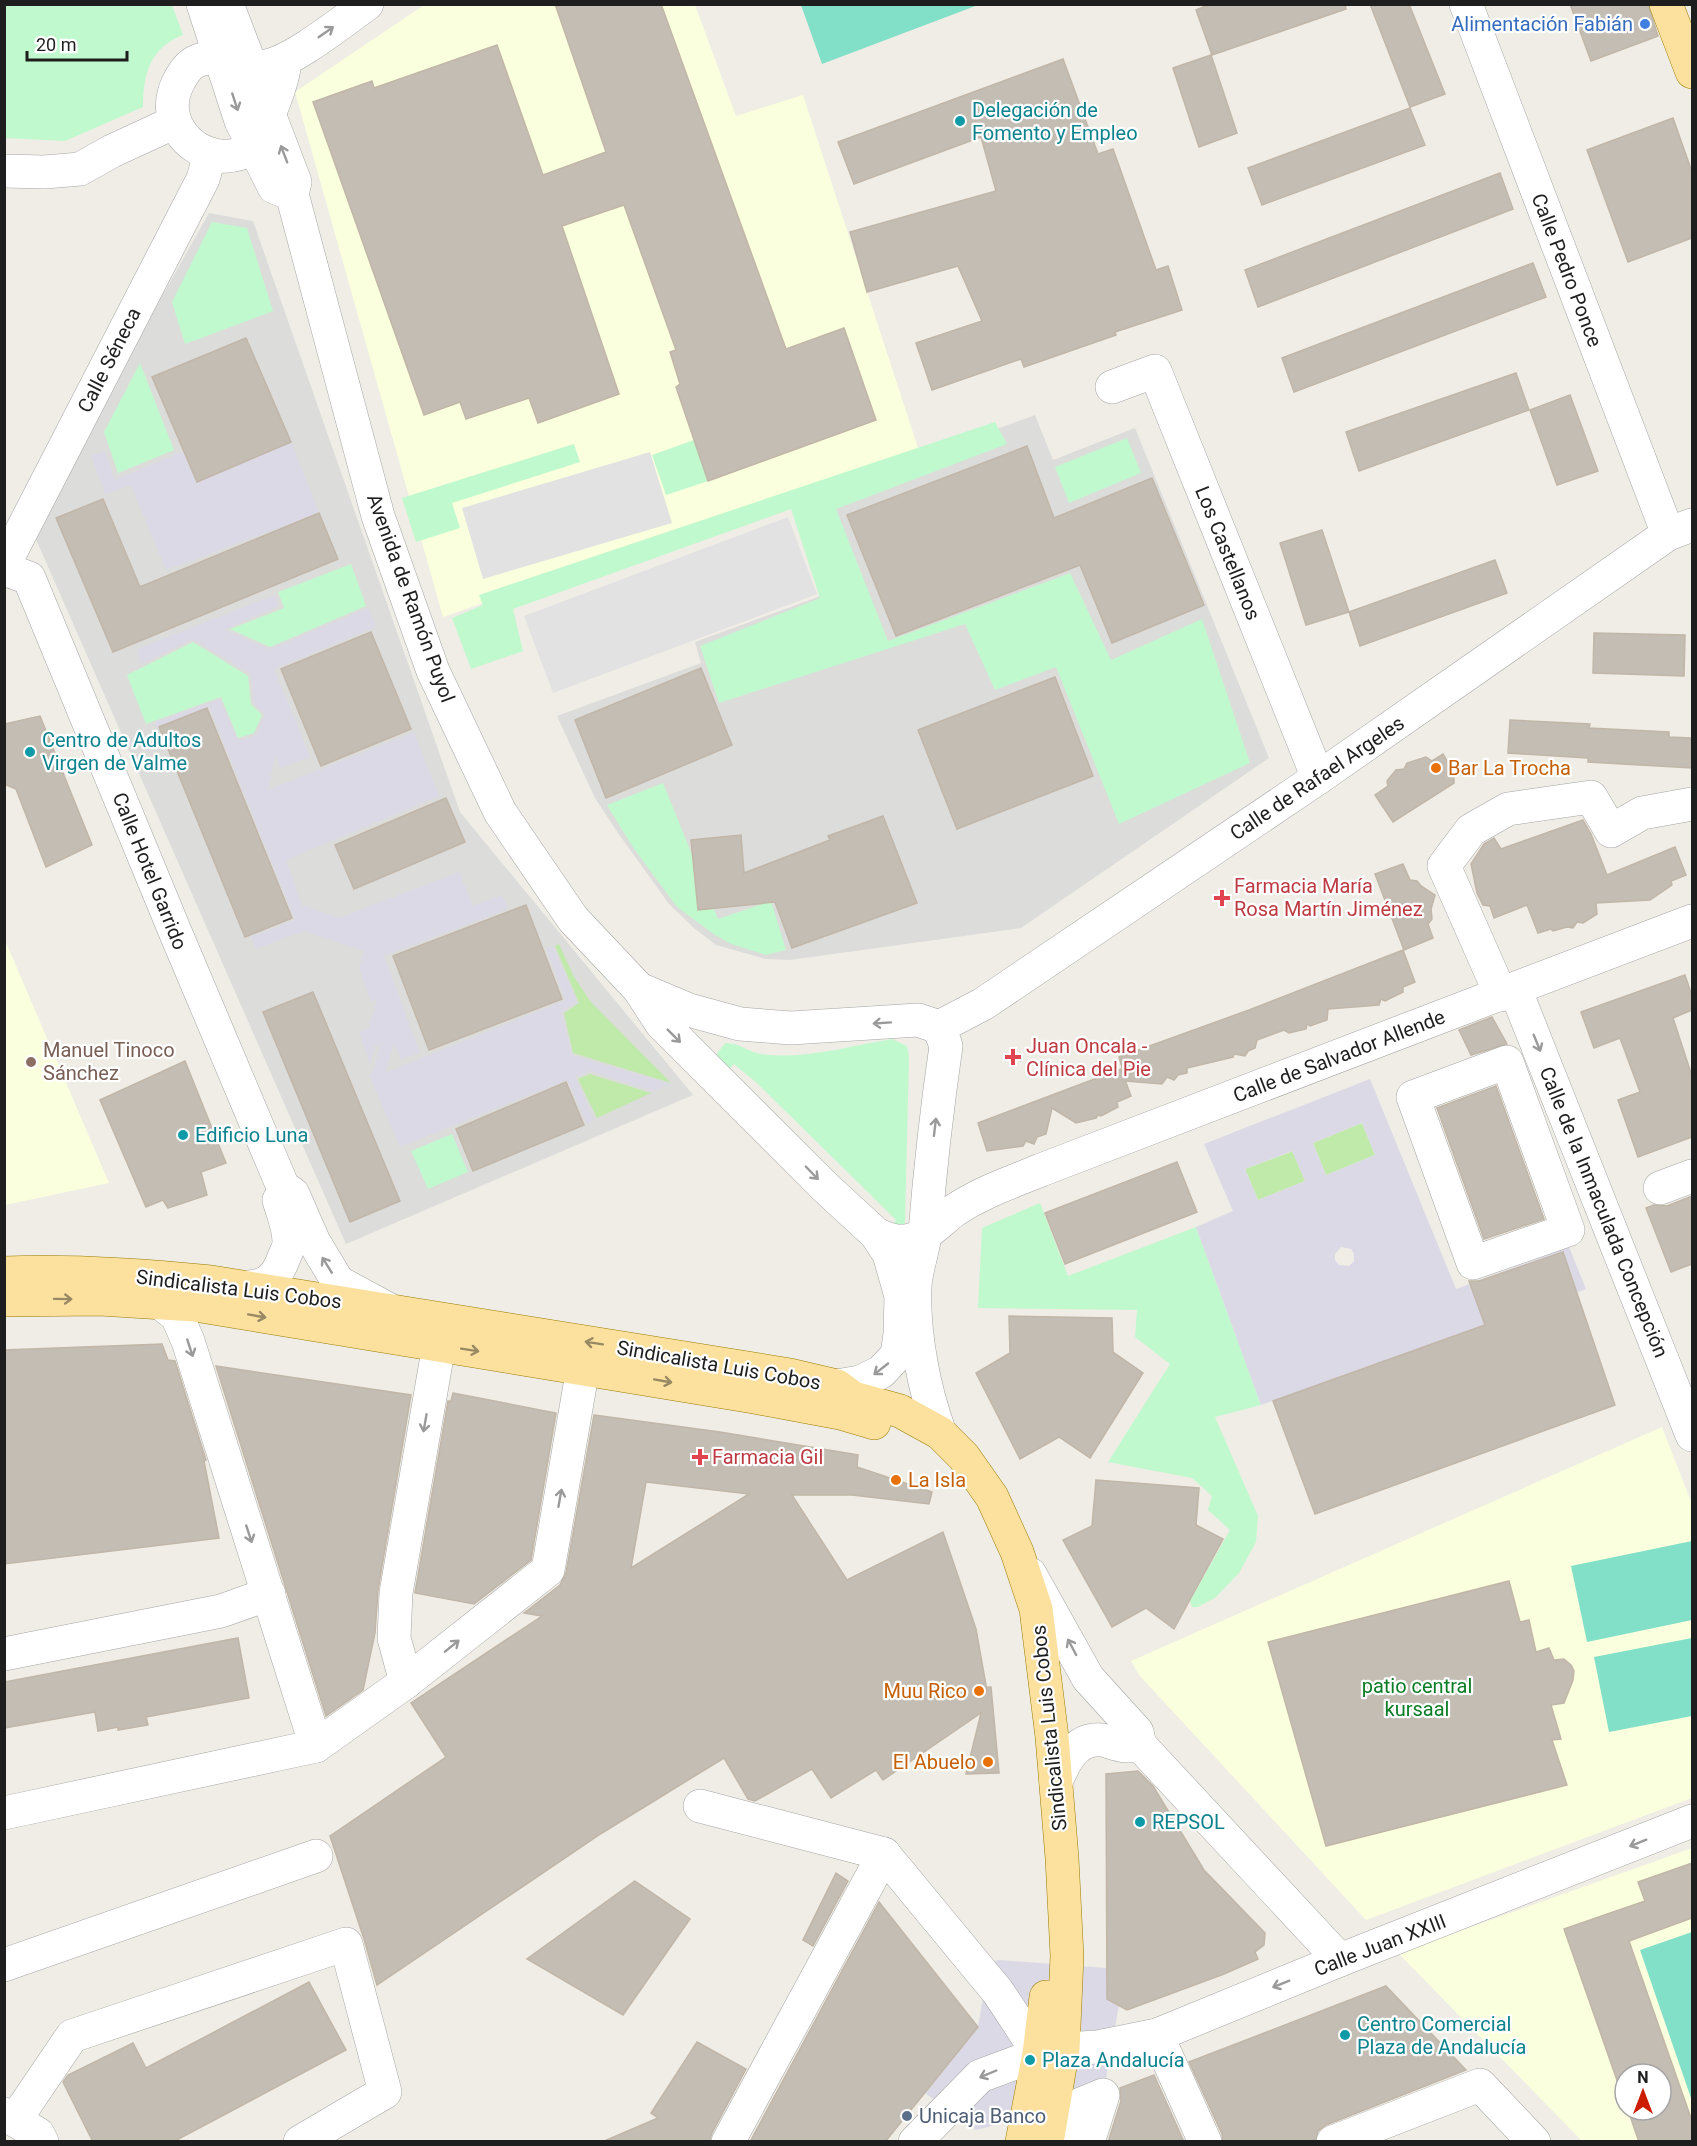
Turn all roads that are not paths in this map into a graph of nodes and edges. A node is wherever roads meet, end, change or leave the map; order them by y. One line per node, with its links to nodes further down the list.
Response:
1 (367, 4): 5 (street, one-way to 1)
2 (1466, 4): 15 (street, Calle Pedro Ponce)
3 (1666, 4): 7 (main road)
4 (212, 6): 6 (street); 6 (street)
5 (285, 60): 6 (street); 8 (street)
6 (222, 63): 8 (street, Avenida de Ramón Puyol); 9 (street); 10 (street, one-way to 10)
7 (1692, 72)
8 (269, 114): 10 (street); 13 (street, Avenida de Ramón Puyol, one-way to 8)
9 (175, 122): 11 (street); 12 (street)
10 (253, 145): 11 (street); 13 (street)
11 (210, 154): 16 (street, Calle Séneca)
12 (4, 171)
13 (292, 195): 20 (street, Avenida de Ramón Puyol)
14 (1112, 387): 17 (street, Los Castellanos)
15 (1685, 532): 17 (street, Calle de Rafael Argeles)
16 (4, 567): 28 (street, Calle Hotel Garrido)
17 (1318, 778): 23 (street, Calle de Rafael Argeles)
18 (1692, 804): 21 (street, Calle de la Inmaculada Concepción)
19 (1692, 921): 21 (street, Calle de Salvador Allende)
20 (639, 989): 22 (street, Avenida de Ramón Puyol); 24 (street, Avenida de Ramón Puyol, one-way to 24)
21 (1508, 992): 30 (street, Calle de Salvador Allende); 40 (street, Calle de la Inmaculada Concepción, one-way to 40)
22 (740, 1024): 23 (street, Avenida de Ramón Puyol, one-way to 22); 24 (street)
23 (939, 1027): 26 (street, one-way to 23)
24 (711, 1073): 31 (street, Avenida de Ramón Puyol, one-way to 31)
25 (1413, 1097): 25 (street)
26 (929, 1167): 30 (street, Calle de Salvador Allende); 32 (street)
27 (1692, 1176): 29 (street)
28 (283, 1187): 34 (street, Calle Hotel Garrido); 37 (street, Calle Hotel Garrido, one-way to 28)
29 (1660, 1188)
30 (987, 1192): 32 (street, Calle de Salvador Allende)
31 (876, 1234): 32 (street); 41 (street, Avenida de Ramón Puyol, one-way to 41)
32 (925, 1234): 42 (street)
33 (4, 1273): 34 (main road, Sindicalista Luis Cobos)
34 (248, 1287): 37 (main road, Sindicalista Luis Cobos)
35 (4, 1300): 36 (main road, Sindicalista Luis Cobos, one-way to 36)
36 (158, 1302): 38 (main road, Sindicalista Luis Cobos, one-way to 38); 45 (street, one-way to 45)
37 (390, 1310): 41 (main road, Sindicalista Luis Cobos, one-way to 37)
38 (439, 1345): 39 (main road, Sindicalista Luis Cobos, one-way to 39); 48 (street, one-way to 48)
39 (583, 1368): 48 (street, one-way to 39); 61 (main road, Sindicalista Luis Cobos, one-way to 61)
40 (1681, 1372): 43 (street, Calle de la Inmaculada Concepción)
41 (837, 1386): 42 (main road, Sindicalista Luis Cobos)
42 (940, 1433): 44 (main road, Sindicalista Luis Cobos)
43 (1692, 1435)
44 (1017, 1552): 47 (street, one-way to 44); 52 (main road, Sindicalista Luis Cobos)
45 (269, 1594): 46 (street); 50 (street)
46 (4, 1654)
47 (1088, 1678): 49 (street); 51 (street)
48 (406, 1683): 50 (street)
49 (1140, 1745): 51 (street); 58 (street)
50 (316, 1746): 54 (street)
51 (1076, 1748): 52 (street)
52 (1056, 1782): 61 (main road, Sindicalista Luis Cobos)
53 (700, 1806): 56 (street)
54 (4, 1813)
55 (1692, 1821): 58 (street, Calle Juan XXIII, one-way to 58)
56 (884, 1854): 61 (street); 65 (street)
57 (316, 1856): 59 (street)
58 (1340, 1960): 60 (street, Calle Juan XXIII, one-way to 60)
59 (4, 1965)
60 (1156, 2035): 61 (street, Calle Juan XXIII); 71 (street)
61 (1051, 2052): 66 (street, Calle Juan XXIII, one-way to 66); 67 (main road, Sindicalista Luis Cobos); 68 (main road, Sindicalista Luis Cobos)
62 (10, 2117): 63 (street); 64 (street)
63 (42, 2142)
64 (300, 2142)
65 (728, 2142)
66 (915, 2142)
67 (1022, 2142)
68 (1047, 2142)
69 (1071, 2142): 70 (street)
70 (1088, 2142)
71 (1205, 2142)
72 (1333, 2142): 73 (street)
73 (1534, 2142)

